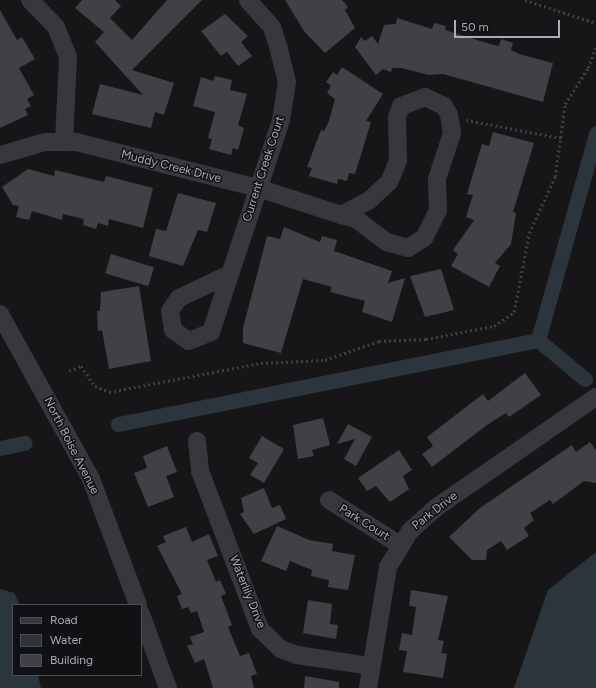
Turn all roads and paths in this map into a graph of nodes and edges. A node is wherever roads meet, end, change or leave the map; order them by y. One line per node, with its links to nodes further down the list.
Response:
1 (30, 0): 8 (street)
2 (248, 0): 10 (street, Current Creek Court)
3 (525, 0): 4 (path)
4 (596, 23)
5 (596, 46): 7 (path)
6 (451, 123): 7 (path); 11 (street); 11 (street, Muddy Creek Drive)
7 (561, 138): 14 (path)
8 (64, 141): 9 (street, Muddy Creek Drive); 10 (street, Muddy Creek Drive)
9 (0, 155)
10 (258, 188): 11 (street, Muddy Creek Drive); 12 (street, Current Creek Court)
11 (341, 215)
12 (230, 274)
13 (0, 314): 19 (street, North Boise Avenue)
14 (70, 371)
15 (596, 397): 18 (street, Park Drive)
16 (197, 440): 21 (street, Waterlily Drive)
17 (329, 500): 18 (street, Park Court)
18 (400, 545): 21 (street, Park Drive)
19 (138, 604)
20 (142, 617): 22 (street)
21 (371, 666): 23 (street, Park Drive)
22 (168, 688)
23 (368, 688)

